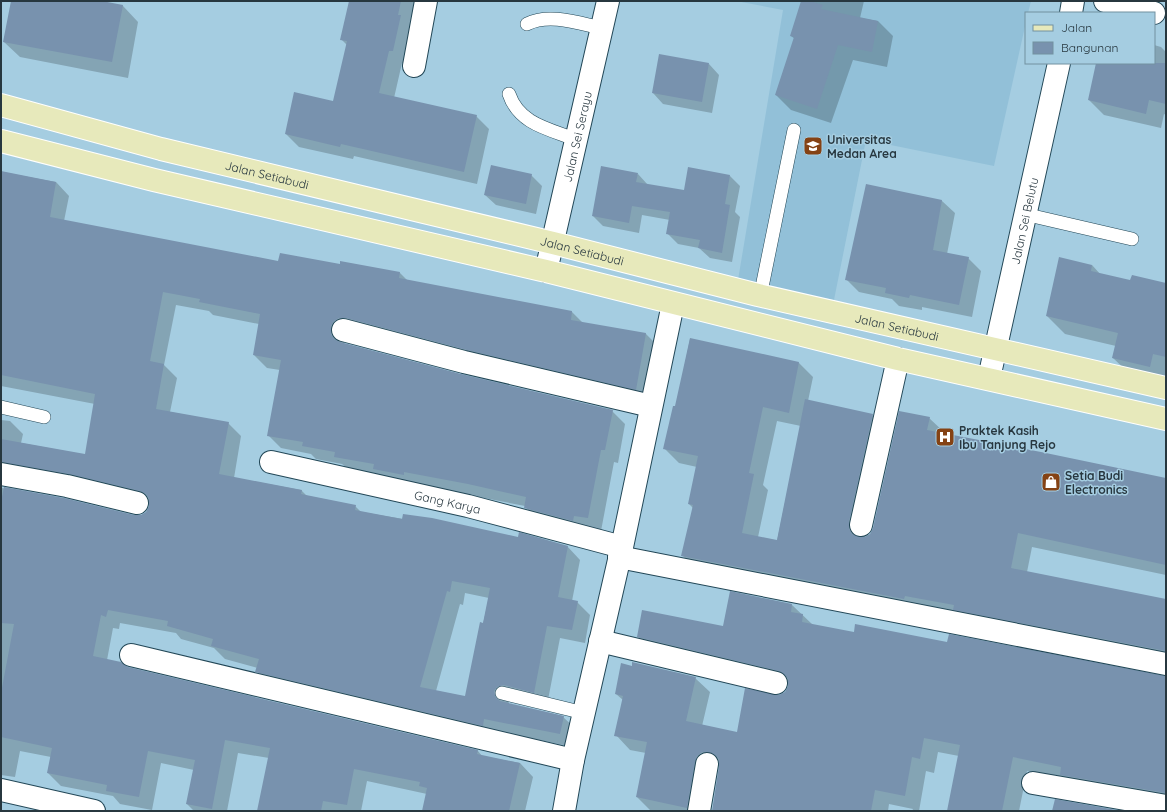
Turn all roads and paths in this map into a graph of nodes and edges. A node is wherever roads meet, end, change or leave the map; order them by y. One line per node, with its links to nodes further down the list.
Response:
1 (426, 1): 12 (street)
2 (608, 1): 10 (street, Jalan Sei Serayu)
3 (1073, 1): 5 (street)
4 (1105, 1): 6 (street)
5 (1071, 12)
6 (1150, 12)
7 (1155, 13): 8 (street)
8 (1166, 16)
9 (526, 24): 10 (lane)
10 (601, 28): 16 (street, Jalan Sei Serayu)
11 (1059, 64): 20 (street, Jalan Sei Belutu)
12 (414, 66)
13 (509, 94): 16 (lane)
14 (1, 105): 18 (main road, Jalan Setiabudi)
15 (794, 130): 24 (lane)
16 (575, 139): 22 (street, Jalan Sei Serayu)
17 (1, 141): 19 (main road)
18 (161, 149): 19 (main road); 22 (main road, Jalan Setiabudi)
19 (154, 180): 23 (main road)
20 (1024, 214): 21 (lane); 27 (street, Jalan Sei Belutu)
21 (1132, 239)
22 (553, 243): 23 (street, Jalan Sei Serayu); 24 (main road, Jalan Setiabudi)
23 (546, 271): 25 (main road)
24 (758, 295): 27 (main road, Jalan Setiabudi)
25 (673, 304): 28 (main road); 31 (street)
26 (343, 330): 31 (street)
27 (994, 348): 29 (street, Jalan Sei Belutu); 30 (main road, Jalan Setiabudi)
28 (898, 358): 29 (main road); 38 (street)
29 (989, 378): 34 (main road)
30 (1166, 388)
31 (652, 406): 39 (street)
32 (1, 407): 33 (lane)
33 (44, 417)
34 (1166, 419)
35 (271, 462): 39 (street, Gang Karya)
36 (1, 474): 37 (street)
37 (137, 503)
38 (861, 525)
39 (620, 552): 40 (street); 42 (street, Gang Karya)
40 (600, 641): 43 (street); 45 (street)
41 (131, 655): 46 (street)
42 (1166, 664)
43 (776, 683)
44 (502, 693): 45 (lane)
45 (584, 713): 46 (street)
46 (573, 760): 52 (street)
47 (708, 764): 53 (street)
48 (1033, 783): 50 (street)
49 (1, 790): 51 (street)
50 (1166, 806)
51 (94, 811)
52 (565, 811)
53 (699, 811)

